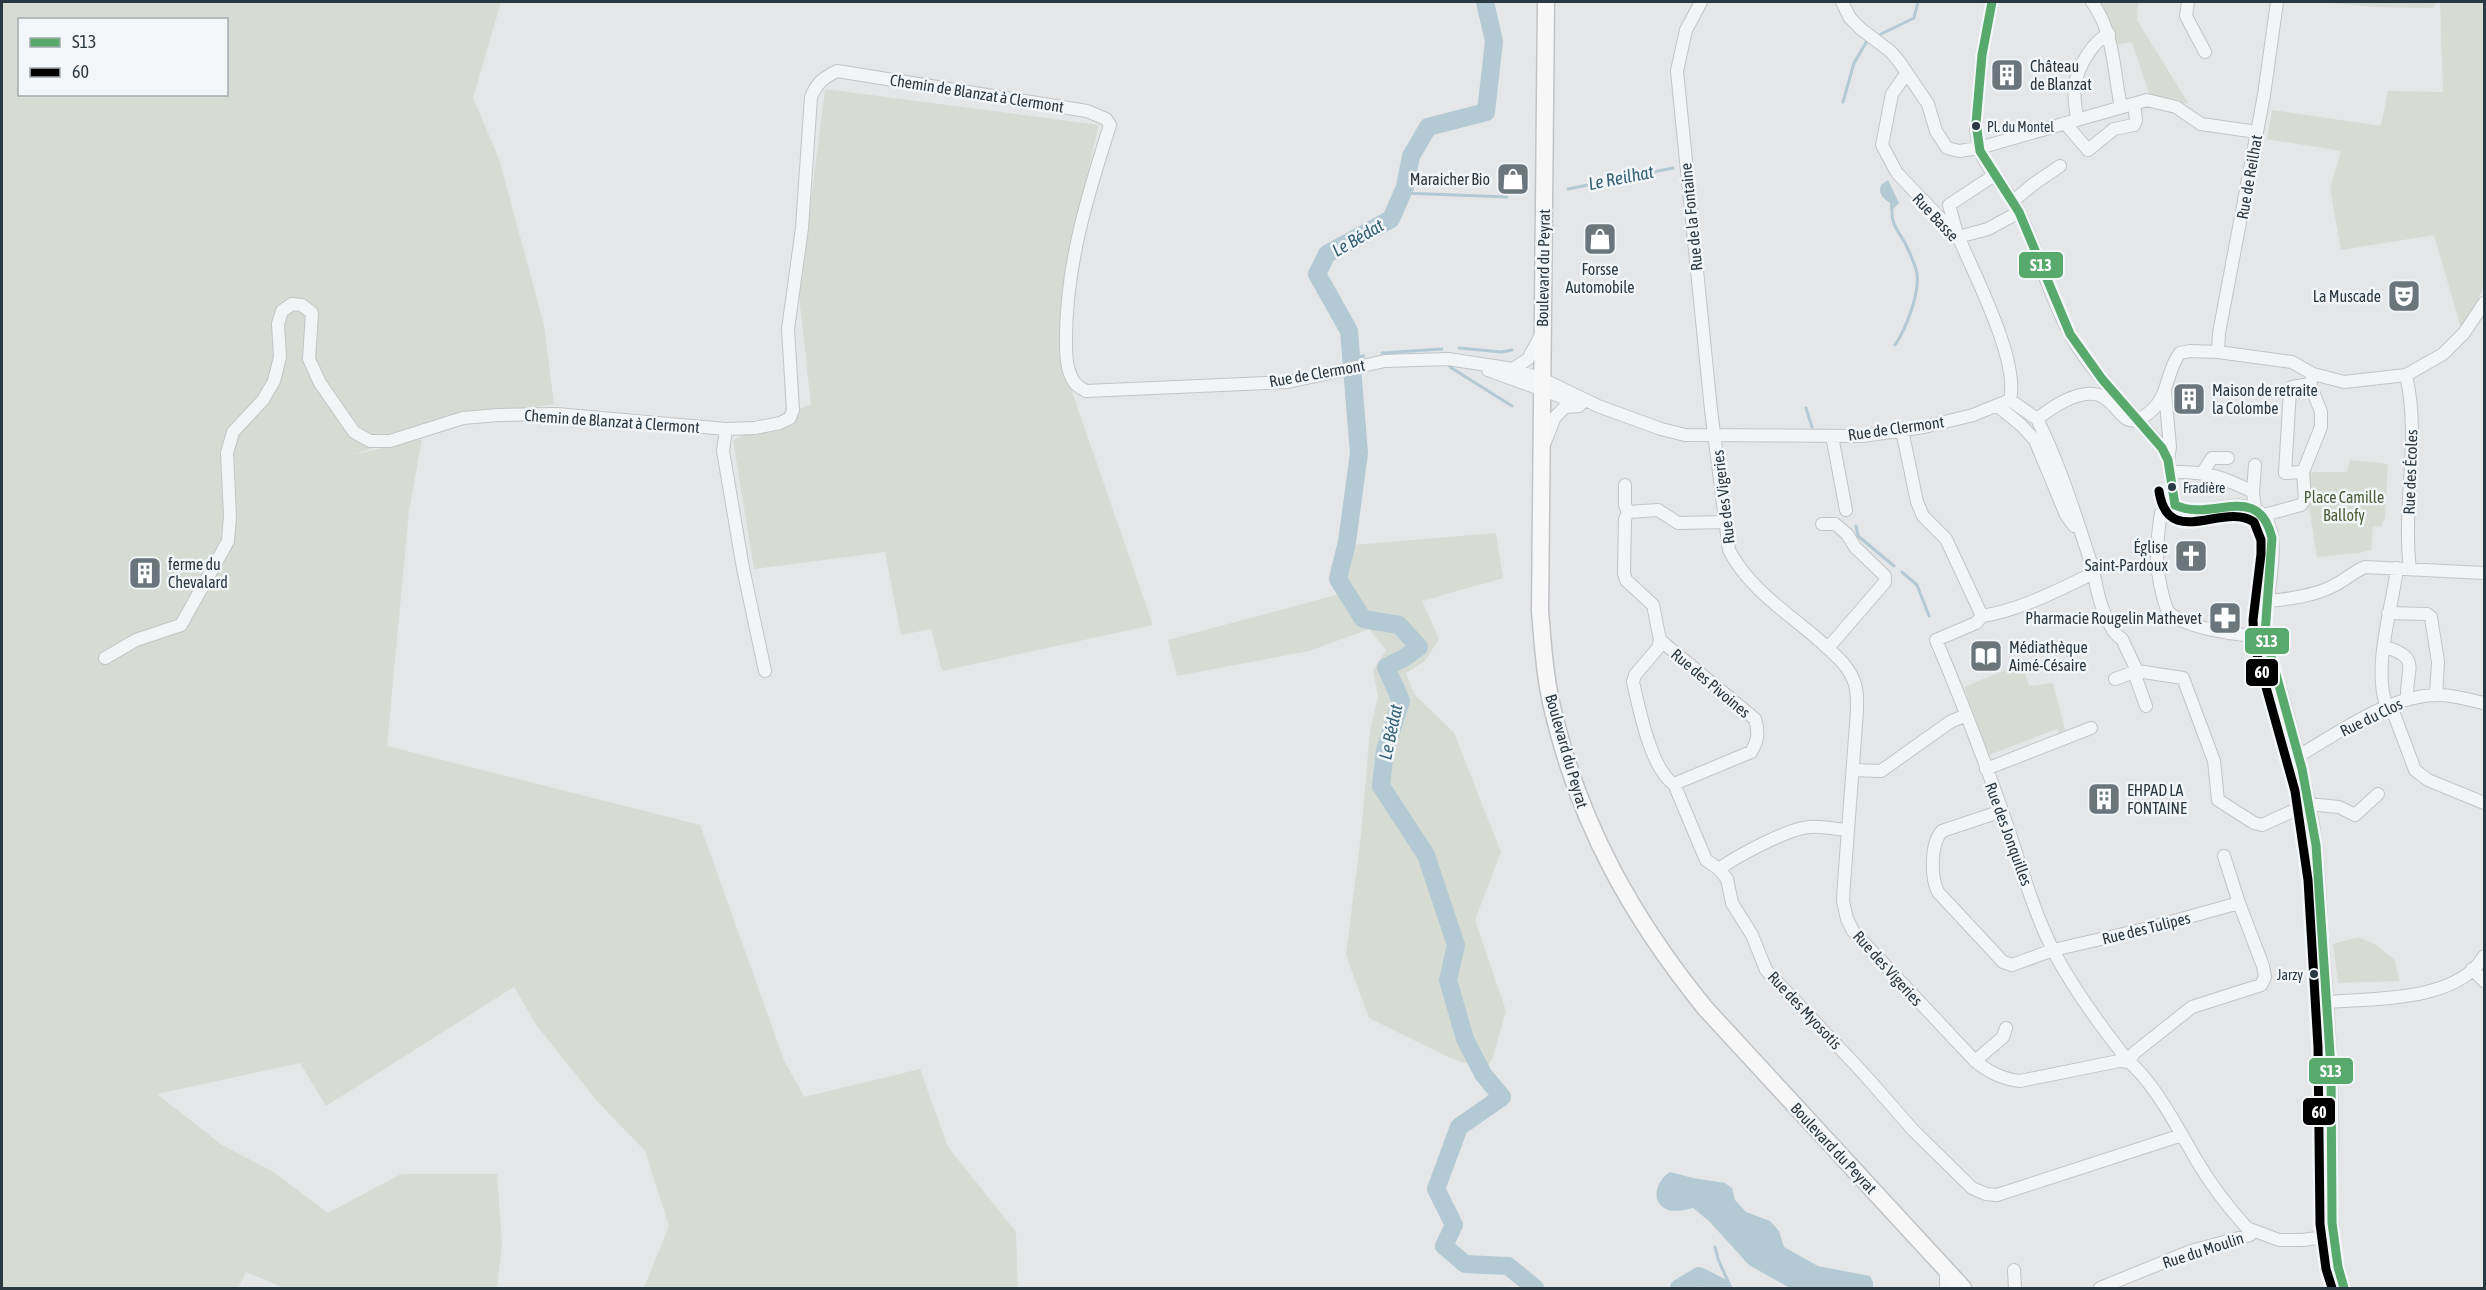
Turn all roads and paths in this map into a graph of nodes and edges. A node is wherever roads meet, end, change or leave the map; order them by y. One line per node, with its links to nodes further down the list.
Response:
1 (1701, 2): 39 (street, Rue de la Fontaine)
2 (1842, 2): 10 (street)
3 (1992, 2): 17 (street)
4 (2092, 2): 8 (street)
5 (2188, 2): 9 (street)
6 (2277, 2): 16 (street, Rue de Reilhat)
7 (1546, 3): 23 (main road, Boulevard du Peyrat)
8 (2109, 34): 12 (street); 13 (street)
9 (2205, 52)
10 (1906, 74): 17 (street); 21 (street, Rue Basse)
11 (2134, 104): 12 (street); 15 (street); 16 (street)
12 (2115, 108): 13 (street); 15 (street)
13 (2071, 121): 15 (street); 17 (street)
14 (1110, 125): 25 (street, Rue de Clermont); 37 (street, Chemin de Blanzat à Clermont)
15 (2114, 129)
16 (2257, 132): 24 (street, Rue de Reilhat)
17 (1979, 148): 19 (street)
18 (2060, 166): 20 (street)
19 (1994, 176): 20 (street); 21 (street)
20 (2016, 206): 21 (street); 36 (street)
21 (1958, 237): 31 (street, Rue Basse)
22 (2484, 303): 27 (street)
23 (1542, 334): 26 (street); 29 (main road, Boulevard du Peyrat)
24 (2218, 352): 28 (street); 30 (street)
25 (1470, 362): 26 (street, Rue de Clermont); 29 (street)
26 (1513, 369): 29 (street, Rue de Clermont)
27 (2406, 375): 28 (street); 57 (street, Rue des Écoles)
28 (2311, 379): 46 (street); 46 (street)
29 (1542, 385): 32 (street, Rue de Clermont); 33 (street, Rue de Clermont); 41 (main road, Boulevard du Peyrat)
30 (2165, 392): 36 (street); 44 (street)
31 (2010, 400): 34 (street, Rue de Clermont); 35 (street)
32 (1585, 405): 33 (street, Rue de Clermont); 41 (street, Rue de Clermont)
33 (1598, 406): 39 (street, Rue de Clermont)
34 (1998, 406): 38 (street, Rue de Clermont); 55 (street)
35 (2037, 419): 36 (street); 55 (street)
36 (2137, 419): 44 (street)
37 (726, 429): 67 (street, Chemin de Blanzat à Clermont); 69 (street)
38 (1902, 430): 40 (street, Rue de Clermont); 62 (street)
39 (1716, 436): 40 (street, Rue de Clermont); 53 (street, Rue des Vigeries)
40 (1832, 436): 50 (street)
41 (1540, 457): 102 (main road, Boulevard du Peyrat)
42 (2228, 458): 45 (street)
43 (2255, 465): 48 (street)
44 (2169, 466): 45 (street); 49 (street)
45 (2203, 472): 48 (street)
46 (2303, 472): 52 (street)
47 (1624, 485): 51 (street)
48 (2253, 492): 52 (street)
49 (2175, 505): 52 (street); 63 (street)
50 (1846, 510)
51 (1628, 512): 53 (street); 64 (street)
52 (2260, 512): 60 (street)
53 (1725, 522): 66 (street, Rue des Vigeries)
54 (1822, 524): 66 (street)
55 (2078, 527): 58 (street)
56 (2397, 568): 57 (street); 60 (street); 61 (street)
57 (2410, 569): 59 (street)
58 (2094, 573): 62 (street); 68 (street)
59 (2484, 573)
60 (2268, 601): 63 (street)
61 (2388, 613): 65 (street); 71 (street)
62 (1982, 616): 76 (street, Rue des Jonquilles)
63 (2265, 635): 78 (street)
64 (1660, 640): 81 (street, Rue des Myosotis); 81 (street, Rue des Pivoines)
65 (2385, 647): 72 (street); 75 (street)
66 (1828, 648): 80 (street, Rue des Vigeries)
67 (105, 658)
68 (2137, 670): 70 (street); 74 (street); 84 (street)
69 (765, 671)
70 (2115, 679)
71 (2436, 695): 72 (street, Rue du Clos); 73 (street, Rue du Clos)
72 (2407, 700): 75 (street, Rue du Clos)
73 (2484, 703)
74 (2146, 706)
75 (2389, 707): 78 (street, Rue du Clos); 83 (street)
76 (1966, 715): 79 (street, Rue des Jonquilles); 80 (street)
77 (2091, 728): 79 (street)
78 (2298, 756): 84 (street)
79 (1986, 769): 85 (street, Rue des Jonquilles)
80 (1852, 770): 86 (street, Rue des Vigeries)
81 (1674, 784): 88 (street, Rue des Myosotis)
82 (2378, 794): 84 (street)
83 (2484, 803)
84 (2308, 804): 94 (street)
85 (2002, 811): 90 (street, Rue des Jonquilles); 90 (street, Rue des Tulipes)
86 (1847, 830): 88 (street); 96 (street, Rue des Vigeries)
87 (2224, 856): 89 (street)
88 (1719, 869): 98 (street, Rue des Myosotis)
89 (2239, 903): 90 (street, Rue des Tulipes); 97 (street)
90 (2053, 950): 97 (street, Rue des Jonquilles)
91 (2484, 956): 92 (street)
92 (2472, 969): 93 (street); 94 (street)
93 (2484, 981)
94 (2328, 1002): 100 (street)
95 (2006, 1028): 96 (street)
96 (1975, 1061): 97 (street, Rue des Vigeries)
97 (2128, 1062): 98 (street)
98 (2182, 1135): 99 (street)
99 (2247, 1228): 100 (street, Rue du Moulin); 106 (street, Rue du Moulin)
100 (2332, 1236): 107 (street)
101 (2013, 1270): 105 (street)
102 (1946, 1271): 103 (street); 104 (main road, Boulevard du Peyrat)
103 (1946, 1288)
104 (1963, 1288)
105 (2015, 1288)
106 (2100, 1288)
107 (2344, 1288)

